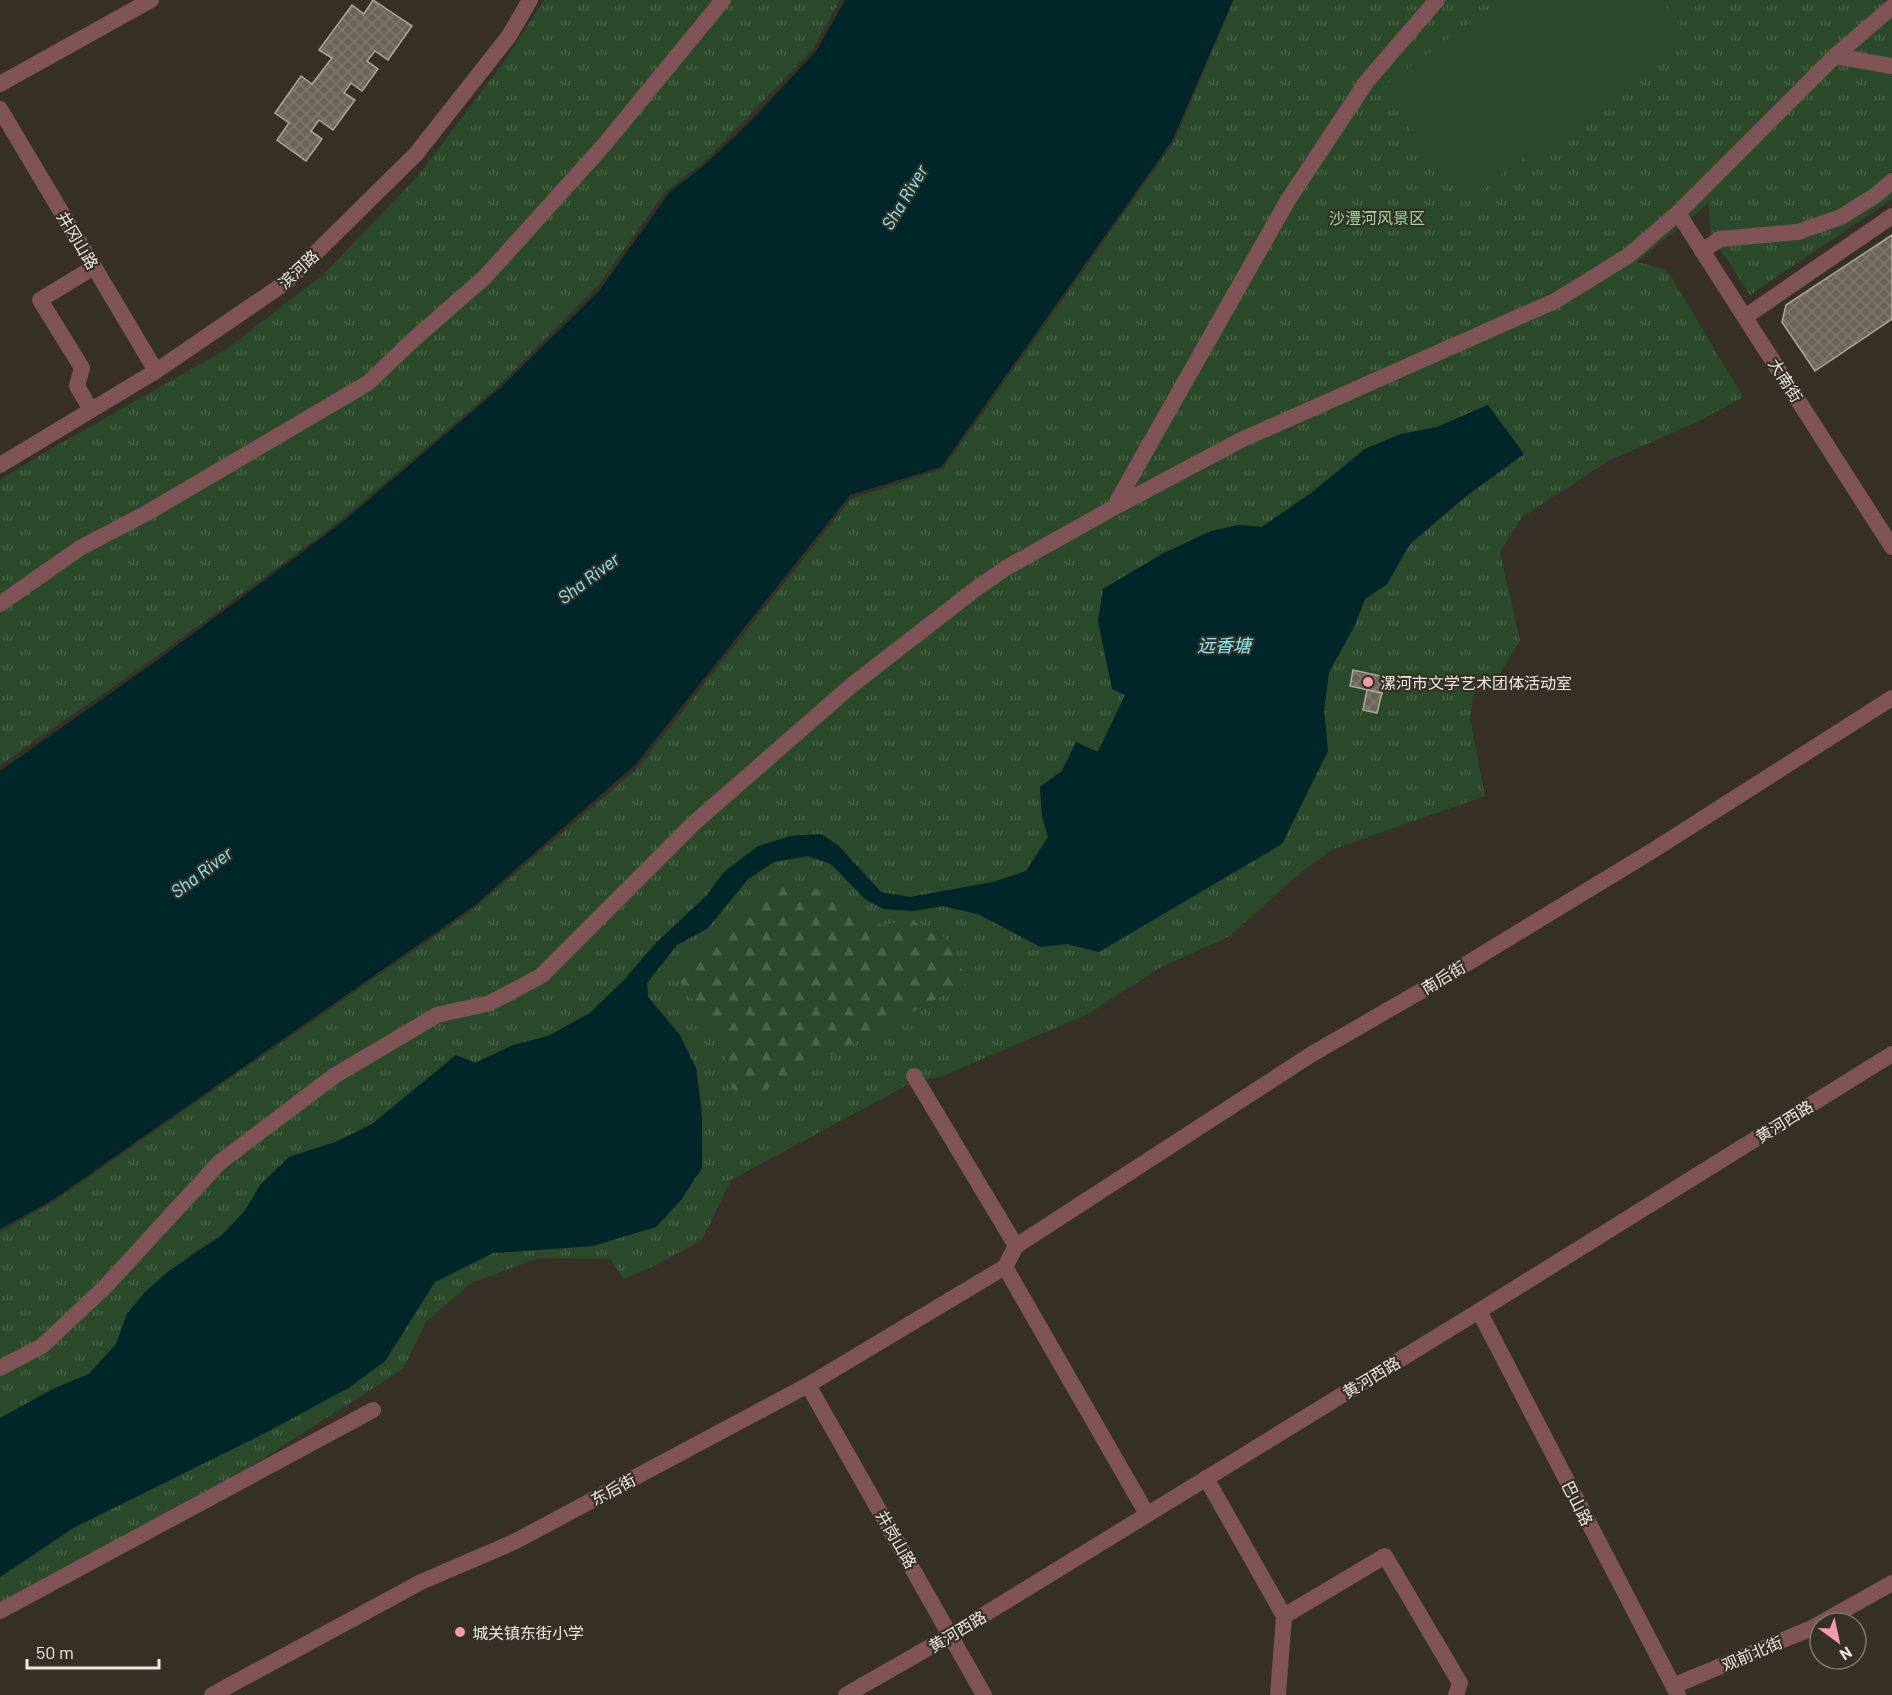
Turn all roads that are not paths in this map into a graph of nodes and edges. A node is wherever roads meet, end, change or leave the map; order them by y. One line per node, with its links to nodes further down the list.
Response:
1 (151, 0): 8 (street)
2 (531, 0): 16 (street, 滨河路)
3 (723, 0): 21 (street)
4 (1437, 0): 19 (street)
5 (1892, 7): 6 (street)
6 (1835, 56): 7 (street); 11 (street)
7 (1892, 66)
8 (0, 84)
9 (0, 109): 14 (street, 井冈山路)
10 (1892, 181): 13 (street)
11 (1678, 213): 13 (street, 大南街); 19 (street)
12 (1892, 216): 15 (street)
13 (1702, 251): 15 (street, 大南街)
14 (94, 267): 16 (street, 井冈山路); 17 (street)
15 (1745, 317): 20 (street, 大南街)
16 (156, 371): 17 (street, 滨河路)
17 (91, 410): 18 (street, 滨河路)
18 (0, 465)
19 (1113, 508): 28 (street)
20 (1892, 547)
21 (0, 604)
22 (1892, 698): 25 (street, 南后街)
23 (1890, 1059): 27 (street, 黄河西路)
24 (914, 1076): 25 (street)
25 (1016, 1246): 26 (street)
26 (1005, 1268): 29 (street, 东后街); 32 (street)
27 (1479, 1311): 31 (street, 黄河西路); 37 (street, 巴山路)
28 (0, 1368)
29 (808, 1385): 36 (street, 井岗山路); 38 (street, 东后街)
30 (373, 1410): 34 (street)
31 (1206, 1478): 32 (street, 黄河西路); 35 (street)
32 (1147, 1514): 36 (street, 黄河西路)
33 (1892, 1583): 37 (street, 观前北街)
34 (0, 1611)
35 (1284, 1616): 41 (street); 42 (street)
36 (951, 1635): 39 (street, 黄河西路); 40 (street, 井岗山路)
37 (1676, 1691)
38 (220, 1693)
39 (846, 1695)
40 (984, 1695)
41 (1278, 1695)
42 (1456, 1695)

